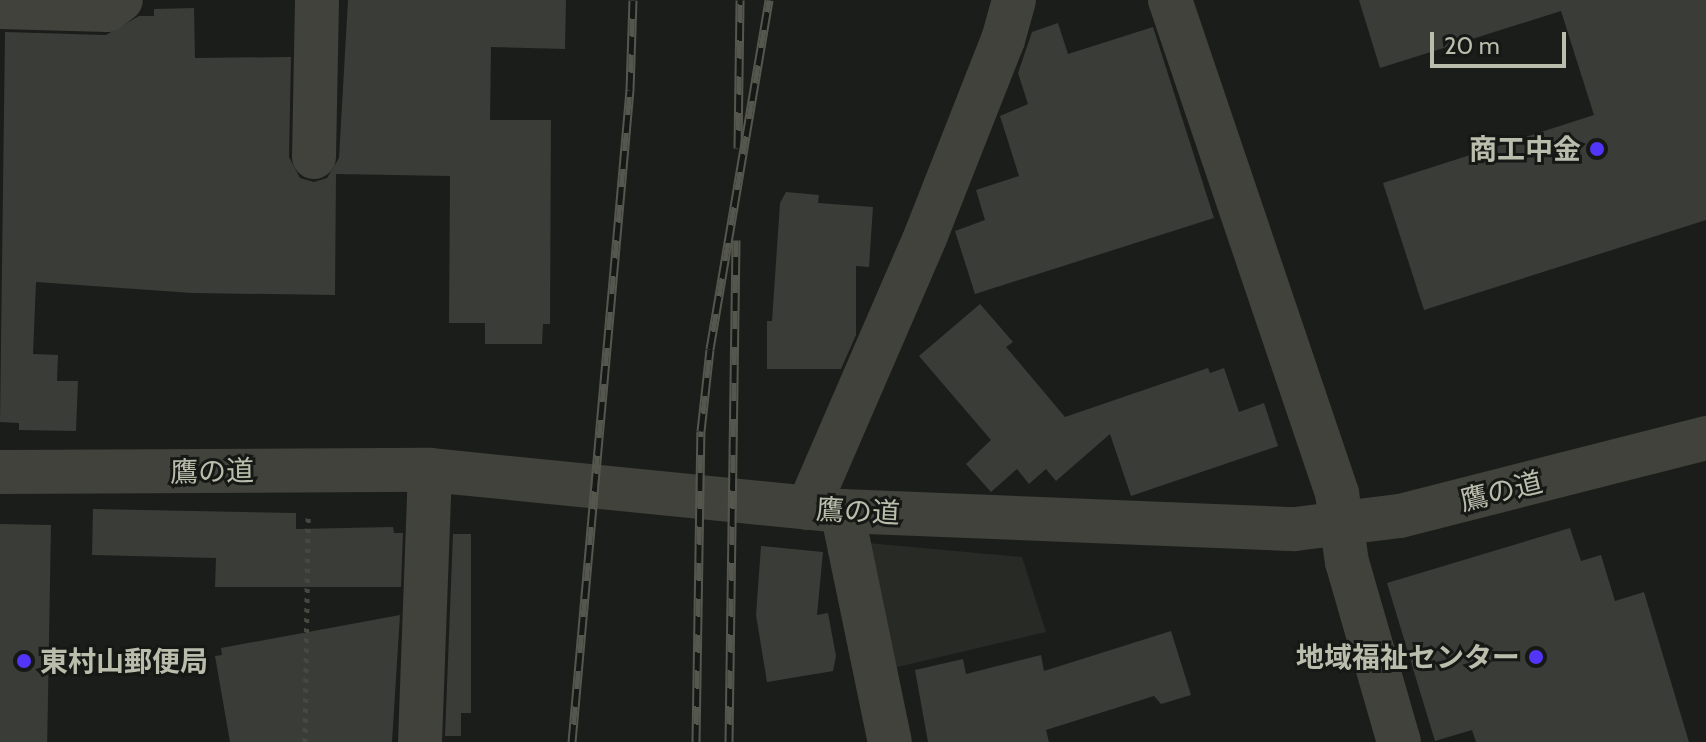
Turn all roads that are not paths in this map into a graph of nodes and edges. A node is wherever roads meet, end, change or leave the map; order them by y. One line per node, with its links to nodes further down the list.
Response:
1 (121, 0): 5 (street)
2 (317, 0): 6 (street)
3 (1014, 0): 10 (street)
4 (1170, 0): 11 (street)
5 (0, 7)
6 (314, 157)
7 (1706, 438): 11 (street, 鷹の道)
8 (430, 470): 9 (street, 鷹の道); 10 (street, 鷹の道); 12 (street)
9 (0, 472)
10 (825, 510): 11 (street, 鷹の道); 13 (street)
11 (1342, 526): 14 (street)
12 (420, 742)
13 (890, 742)
14 (1399, 742)

